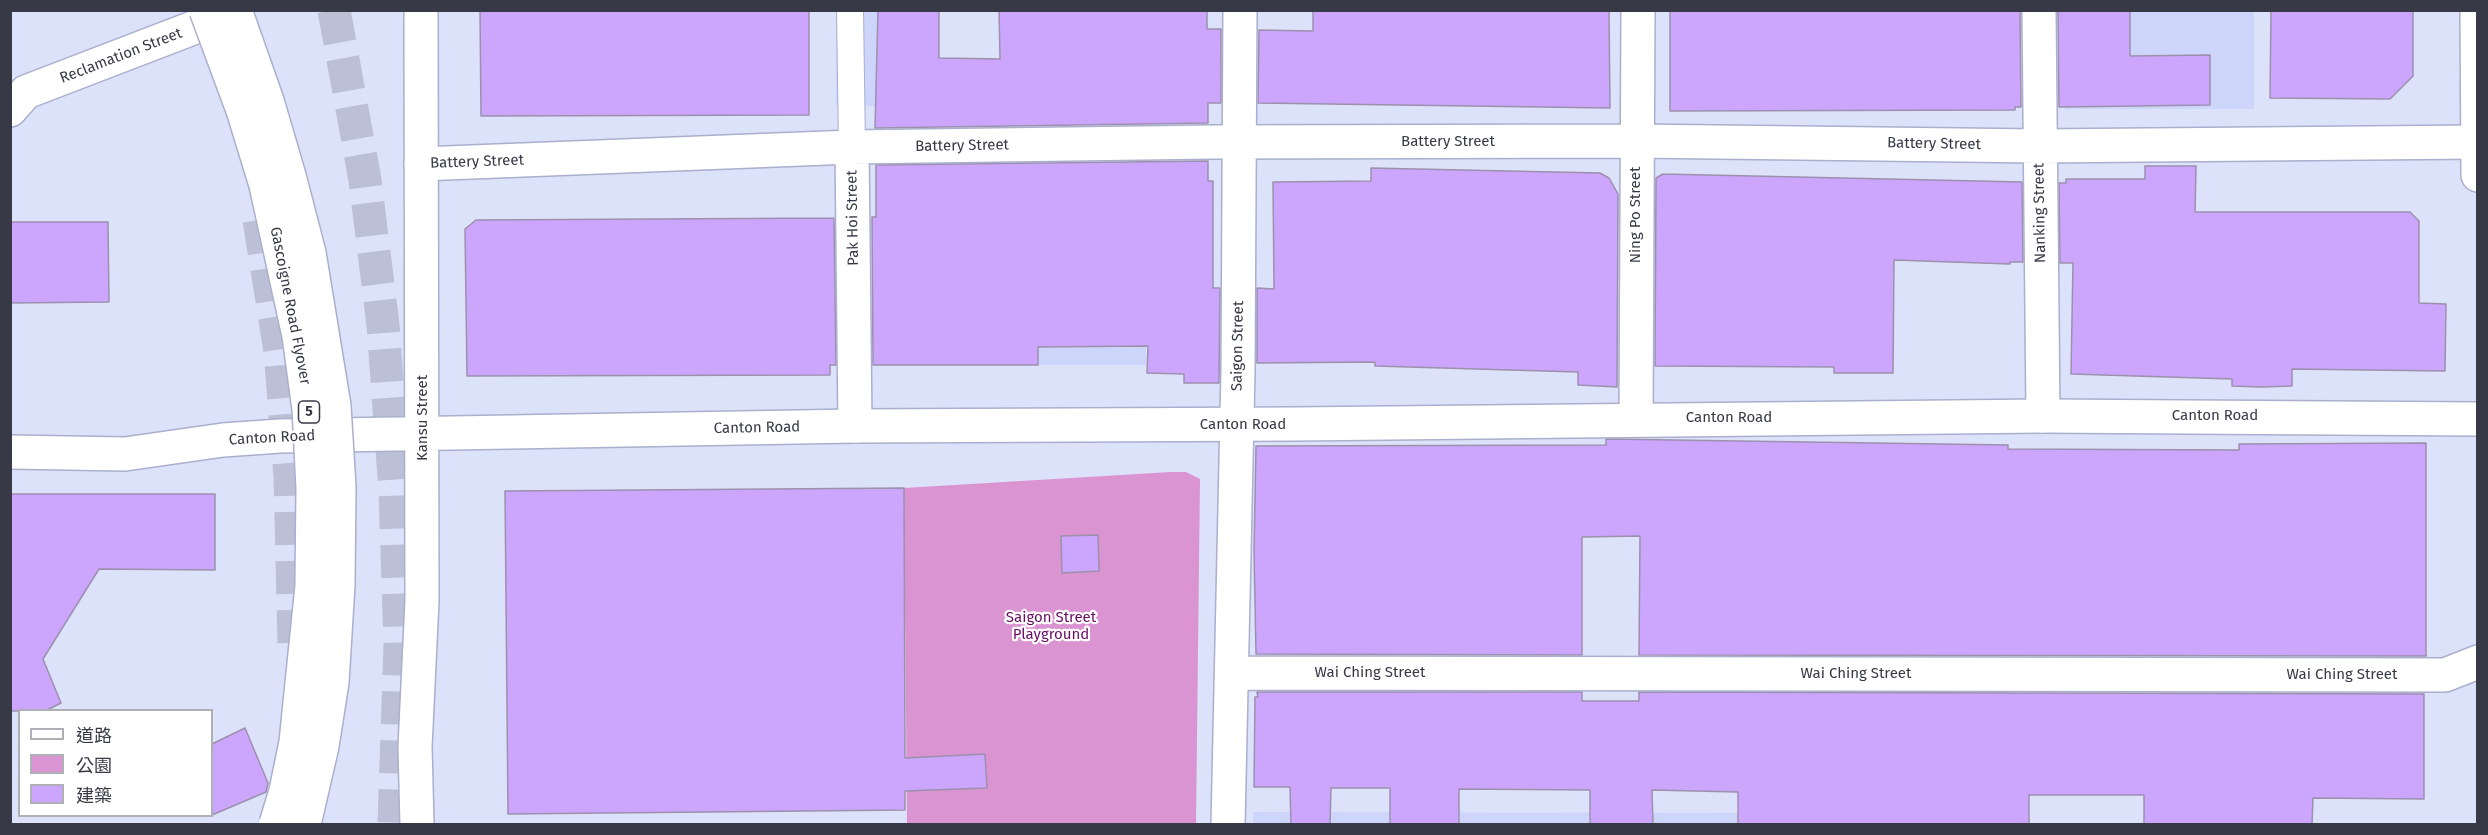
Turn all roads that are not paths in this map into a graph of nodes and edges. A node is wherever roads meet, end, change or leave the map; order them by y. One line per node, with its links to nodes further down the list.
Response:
1 (206, 10): 26 (main road, Gascoigne Road Flyover / 5, bridge)
2 (236, 10): 9 (main road, Reclamation Street); 27 (main road, Gascoigne Road Flyover / 5, bridge)
3 (421, 10): 15 (main road, Kansu Street)
4 (850, 10): 14 (street, Pak Hoi Street)
5 (1240, 10): 11 (main road, Saigon Street)
6 (1638, 10): 10 (main road, Ning Po Street)
7 (2039, 10): 13 (main road, Nanking Street)
8 (2477, 10): 12 (main road)
9 (10, 110)
10 (1636, 141): 11 (main road, Battery Street); 13 (main road, Battery Street); 18 (main road, Ning Po Street)
11 (1240, 142): 14 (main road, Battery Street); 20 (main road, Saigon Street)
12 (2477, 142): 13 (main road, Battery Street); 16 (main road)
13 (2039, 146): 17 (main road, Nanking Street)
14 (852, 147): 15 (main road, Battery Street); 21 (main road, Pak Hoi Street)
15 (421, 164): 22 (main road, Kansu Street)
16 (2478, 175)
17 (2043, 416): 18 (main road, Canton Road); 19 (main road, Canton Road)
18 (1635, 419): 20 (main road, Canton Road)
19 (2478, 419)
20 (1237, 425): 21 (main road, Canton Road); 25 (main road, Saigon Street)
21 (855, 426): 22 (main road, Canton Road)
22 (423, 435): 23 (main road, Canton Road); 28 (main road, Kansu Street)
23 (10, 452)
24 (2478, 662): 25 (main road, Wai Ching Street)
25 (1233, 673): 29 (main road, Saigon Street)
26 (276, 825)
27 (304, 825)
28 (417, 825)
29 (1228, 825)

